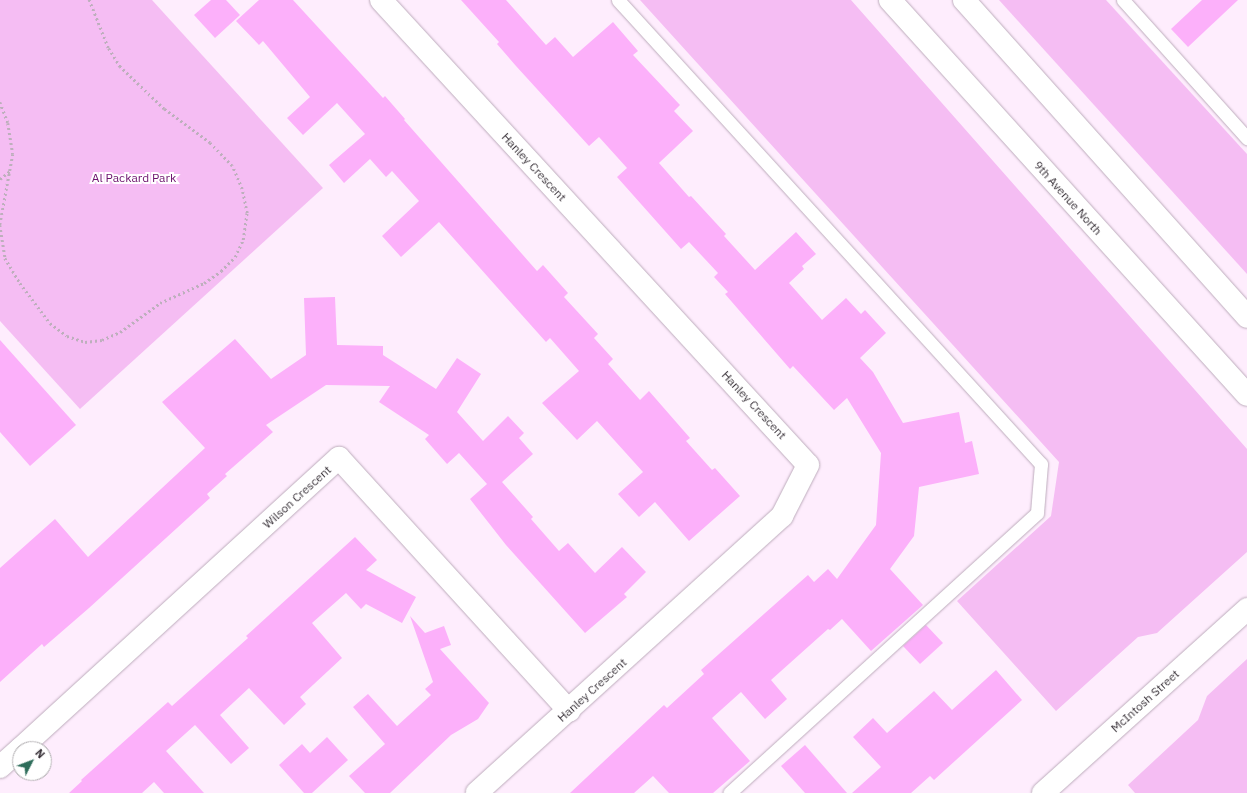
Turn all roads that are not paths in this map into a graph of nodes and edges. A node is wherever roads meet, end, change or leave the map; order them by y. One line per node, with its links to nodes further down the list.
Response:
1 (381, 0): 10 (street, Hanley Crescent)
2 (618, 0): 15 (lane)
3 (890, 0): 8 (street, 9th Avenue North)
4 (964, 0): 7 (street)
5 (1123, 0): 6 (lane)
6 (1247, 138)
7 (1247, 317)
8 (1247, 395)
9 (1247, 609): 16 (street, McIntosh Street)
10 (569, 711): 11 (street, Wilson Crescent); 14 (street, Hanley Crescent)
11 (29, 741)
12 (12, 756): 13 (street, Wilson Crescent)
13 (0, 767)
14 (477, 793)
15 (729, 793)
16 (1043, 793)

